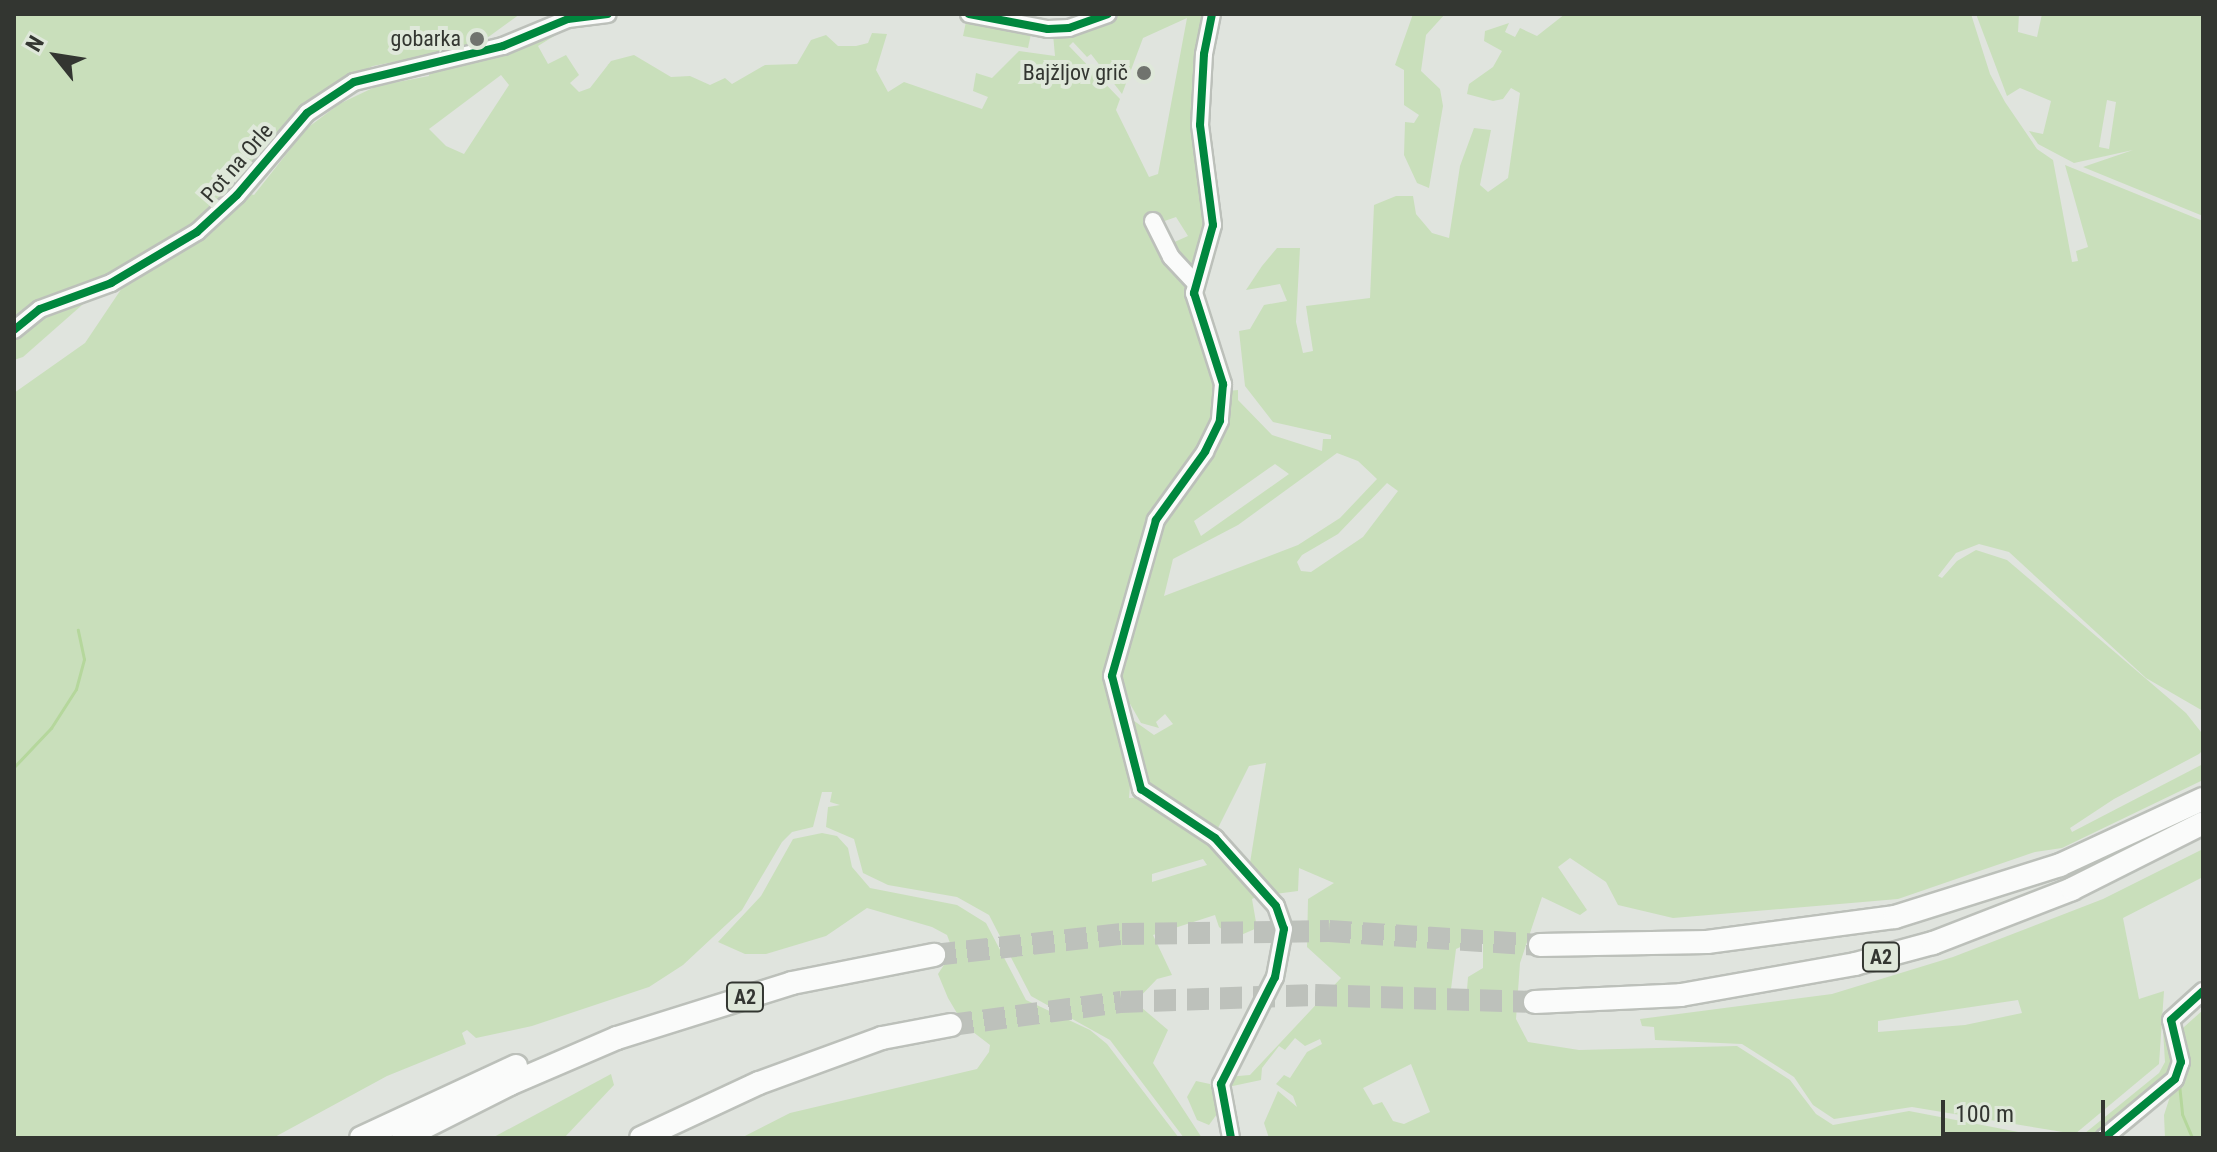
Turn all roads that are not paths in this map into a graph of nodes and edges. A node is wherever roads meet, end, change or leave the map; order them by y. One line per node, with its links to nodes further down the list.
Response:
1 (608, 14): 7 (street, Pot na Orle)
2 (969, 14): 3 (street)
3 (1108, 14)
4 (1212, 14): 6 (street)
5 (1153, 221): 6 (street)
6 (1194, 282): 19 (street)
7 (14, 330)
8 (2203, 799): 10 (highway, A2)
9 (2203, 823): 13 (highway, A2)
10 (1540, 945)
11 (934, 955): 15 (highway, A2)
12 (2203, 991): 20 (street)
13 (1535, 1002)
14 (951, 1025): 18 (highway)
15 (617, 1038): 16 (highway); 17 (highway, A2)
16 (361, 1138)
17 (403, 1138)
18 (641, 1138)
19 (1231, 1138)
20 (2104, 1138)

